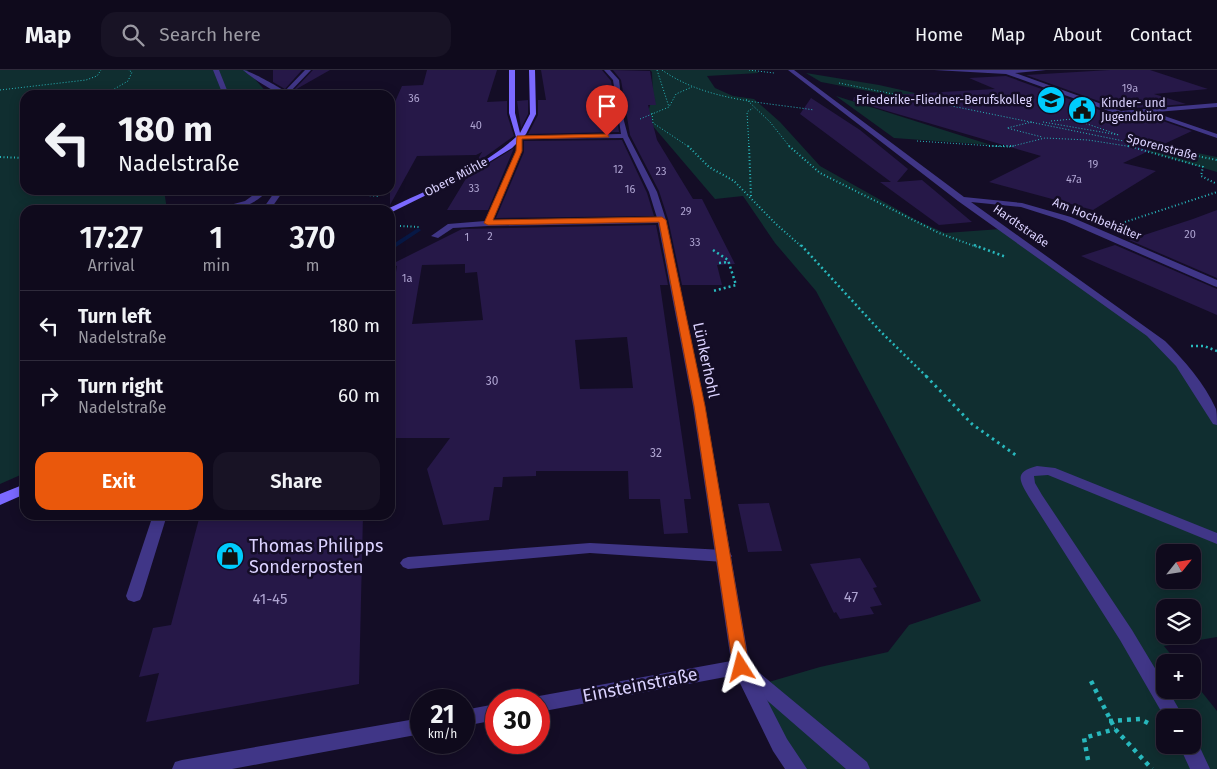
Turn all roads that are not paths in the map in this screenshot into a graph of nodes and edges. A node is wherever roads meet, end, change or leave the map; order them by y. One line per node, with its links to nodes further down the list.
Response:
1 (216, 70): 11 (street)
2 (246, 70): 12 (street)
3 (308, 70): 13 (street)
4 (512, 70): 18 (main road)
5 (532, 70): 18 (main road, Obere Mühle)
6 (607, 70): 16 (street, Lünkerhohl)
7 (938, 70): 9 (street)
8 (1044, 70): 9 (street)
9 (1004, 71): 15 (street)
10 (794, 73): 20 (street, Hardtstraße)
11 (224, 90)
12 (277, 90)
13 (289, 90)
14 (1217, 105): 15 (street)
15 (1147, 112): 17 (street)
16 (625, 136): 18 (street); 23 (street, Lünkerhohl)
17 (1217, 136)
18 (519, 137): 22 (main road, Obere Mühle); 24 (street)
19 (260, 195): 21 (street)
20 (961, 199): 26 (street, Am Hochbehälter); 27 (street, Hardtstraße)
21 (246, 205)
22 (395, 208)
23 (662, 220): 24 (street); 32 (street, Lünkerhohl)
24 (488, 223): 25 (street)
25 (435, 236)
26 (1217, 284)
27 (1217, 421)
28 (20, 491): 29 (main road)
29 (0, 500)
30 (158, 520): 34 (street)
31 (1217, 538): 37 (street)
32 (724, 556): 33 (street); 35 (street, Lünkerhohl)
33 (408, 563)
34 (134, 596)
35 (741, 667): 36 (street, Einsteinstraße); 42 (street, Lünkerhohl); 43 (street)
36 (550, 702)
37 (1170, 709)
38 (410, 728): 40 (street)
39 (1193, 754): 44 (street)
40 (227, 766): 41 (street)
41 (182, 769)
42 (797, 769)
43 (860, 769)
44 (1200, 769)

